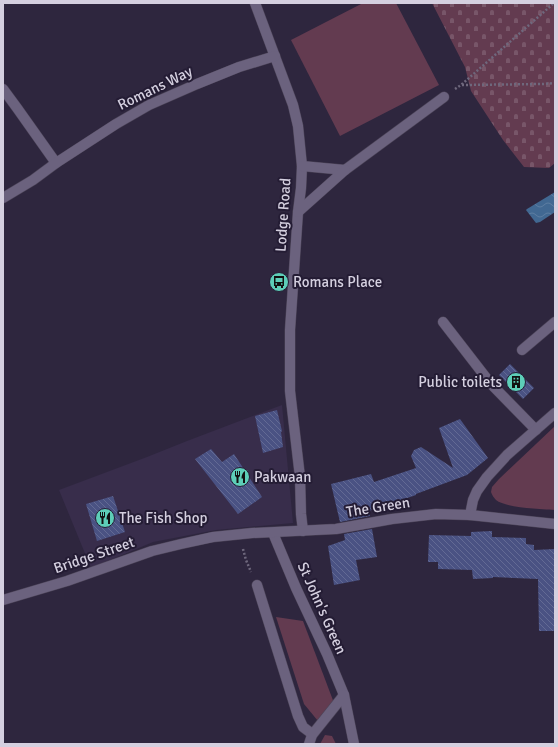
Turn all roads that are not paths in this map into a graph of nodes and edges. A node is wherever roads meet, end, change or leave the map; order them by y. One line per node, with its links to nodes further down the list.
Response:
1 (255, 3): 2 (street, Lodge Road)
2 (275, 56): 5 (street, Romans Way); 6 (street, Lodge Road)
3 (3, 89): 5 (street)
4 (444, 97): 7 (street)
5 (56, 163): 8 (street, Romans Way)
6 (302, 166): 7 (street); 9 (street, Lodge Road)
7 (345, 170): 9 (street)
8 (3, 198)
9 (298, 212): 17 (street, Lodge Road)
10 (443, 322): 14 (street)
11 (555, 322): 12 (street)
12 (522, 350)
13 (555, 414): 14 (street)
14 (536, 430): 15 (street)
15 (470, 515): 16 (street, The Green); 17 (street, The Green)
16 (555, 524)
17 (303, 531): 18 (street, The Green)
18 (291, 532): 19 (street, Bridge Street)
19 (273, 533): 21 (street, Bridge Street); 22 (street, St John's Green)
20 (257, 585): 23 (street)
21 (3, 600)
22 (344, 695): 23 (street); 24 (street, St John's Green)
23 (310, 740)
24 (354, 744)

